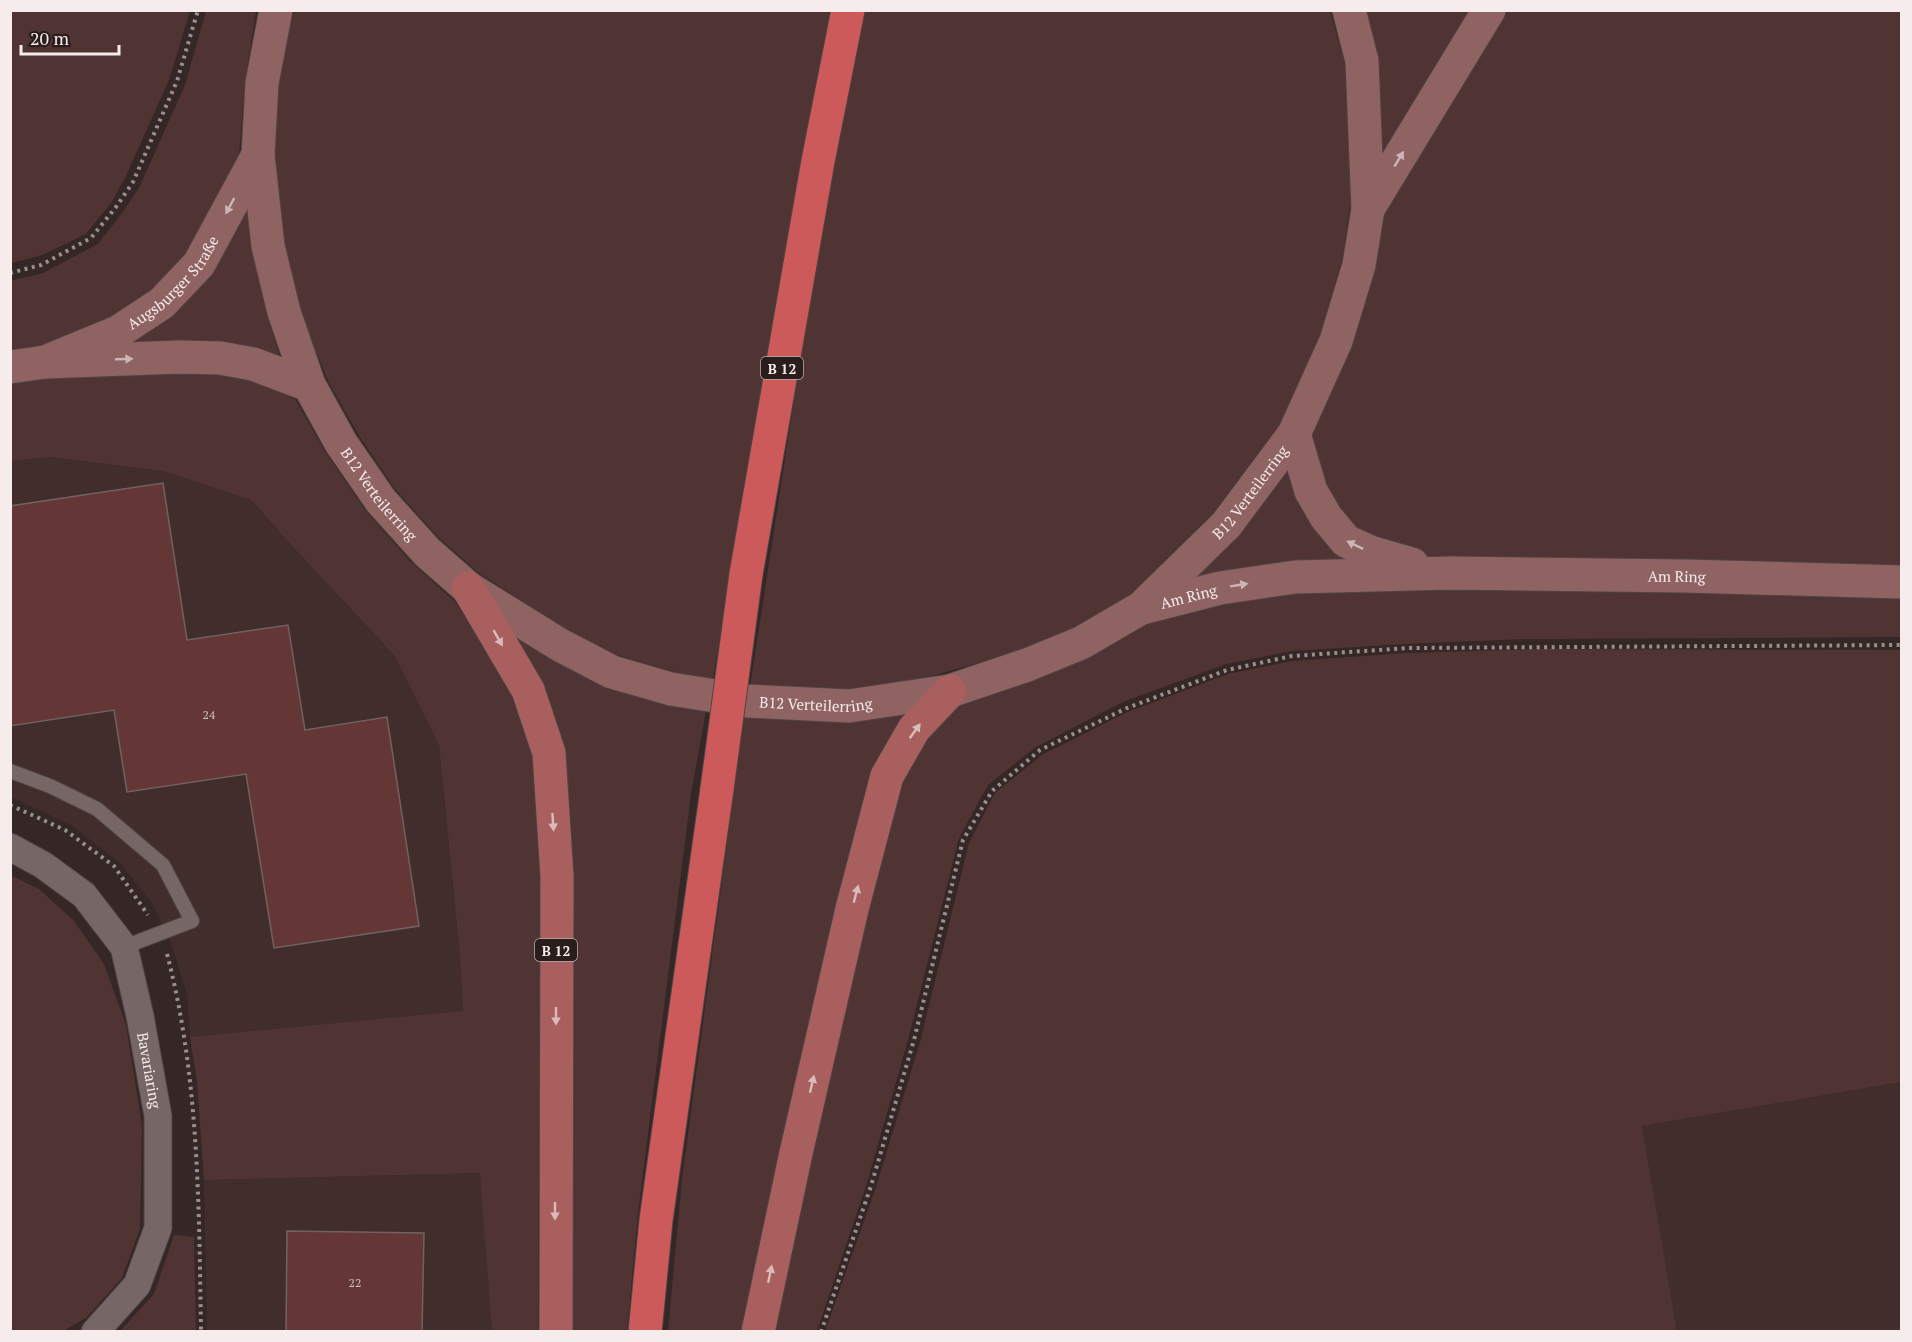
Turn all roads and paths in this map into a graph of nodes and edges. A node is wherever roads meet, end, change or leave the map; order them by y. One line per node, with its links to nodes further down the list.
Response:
1 (198, 10): 8 (path)
2 (276, 10): 6 (main road, B12 Verteilerring)
3 (848, 10): 24 (highway, B 12, bridge)
4 (1349, 10): 7 (main road, B12 Verteilerring)
5 (1489, 10): 7 (main road, one-way to 5)
6 (258, 155): 9 (main road, Augsburger Straße, one-way to 9); 11 (main road, B12 Verteilerring)
7 (1368, 209): 12 (main road, B12 Verteilerring)
8 (10, 273)
9 (45, 362): 10 (main road, Augsburger Straße); 11 (main road, Augsburger Straße, one-way to 11)
10 (10, 367)
11 (309, 385): 15 (main road, B12 Verteilerring)
12 (1294, 434): 13 (main road, Am Ring, one-way to 12); 16 (main road, B12 Verteilerring)
13 (1451, 573): 14 (main road, Am Ring); 16 (main road, Am Ring, one-way to 13)
14 (1902, 582)
15 (468, 588): 18 (main road, B12 Verteilerring); 23 (main road, B 12, one-way to 23)
16 (1141, 608): 18 (main road, B12 Verteilerring)
17 (1902, 645): 26 (path)
18 (950, 691): 25 (main road, one-way to 18)
19 (10, 771): 21 (lane)
20 (10, 847): 21 (street, Bavariaring)
21 (124, 947): 22 (street, Bavariaring)
22 (95, 1332)
23 (556, 1332)
24 (645, 1332)
25 (758, 1332)
26 (821, 1332)

